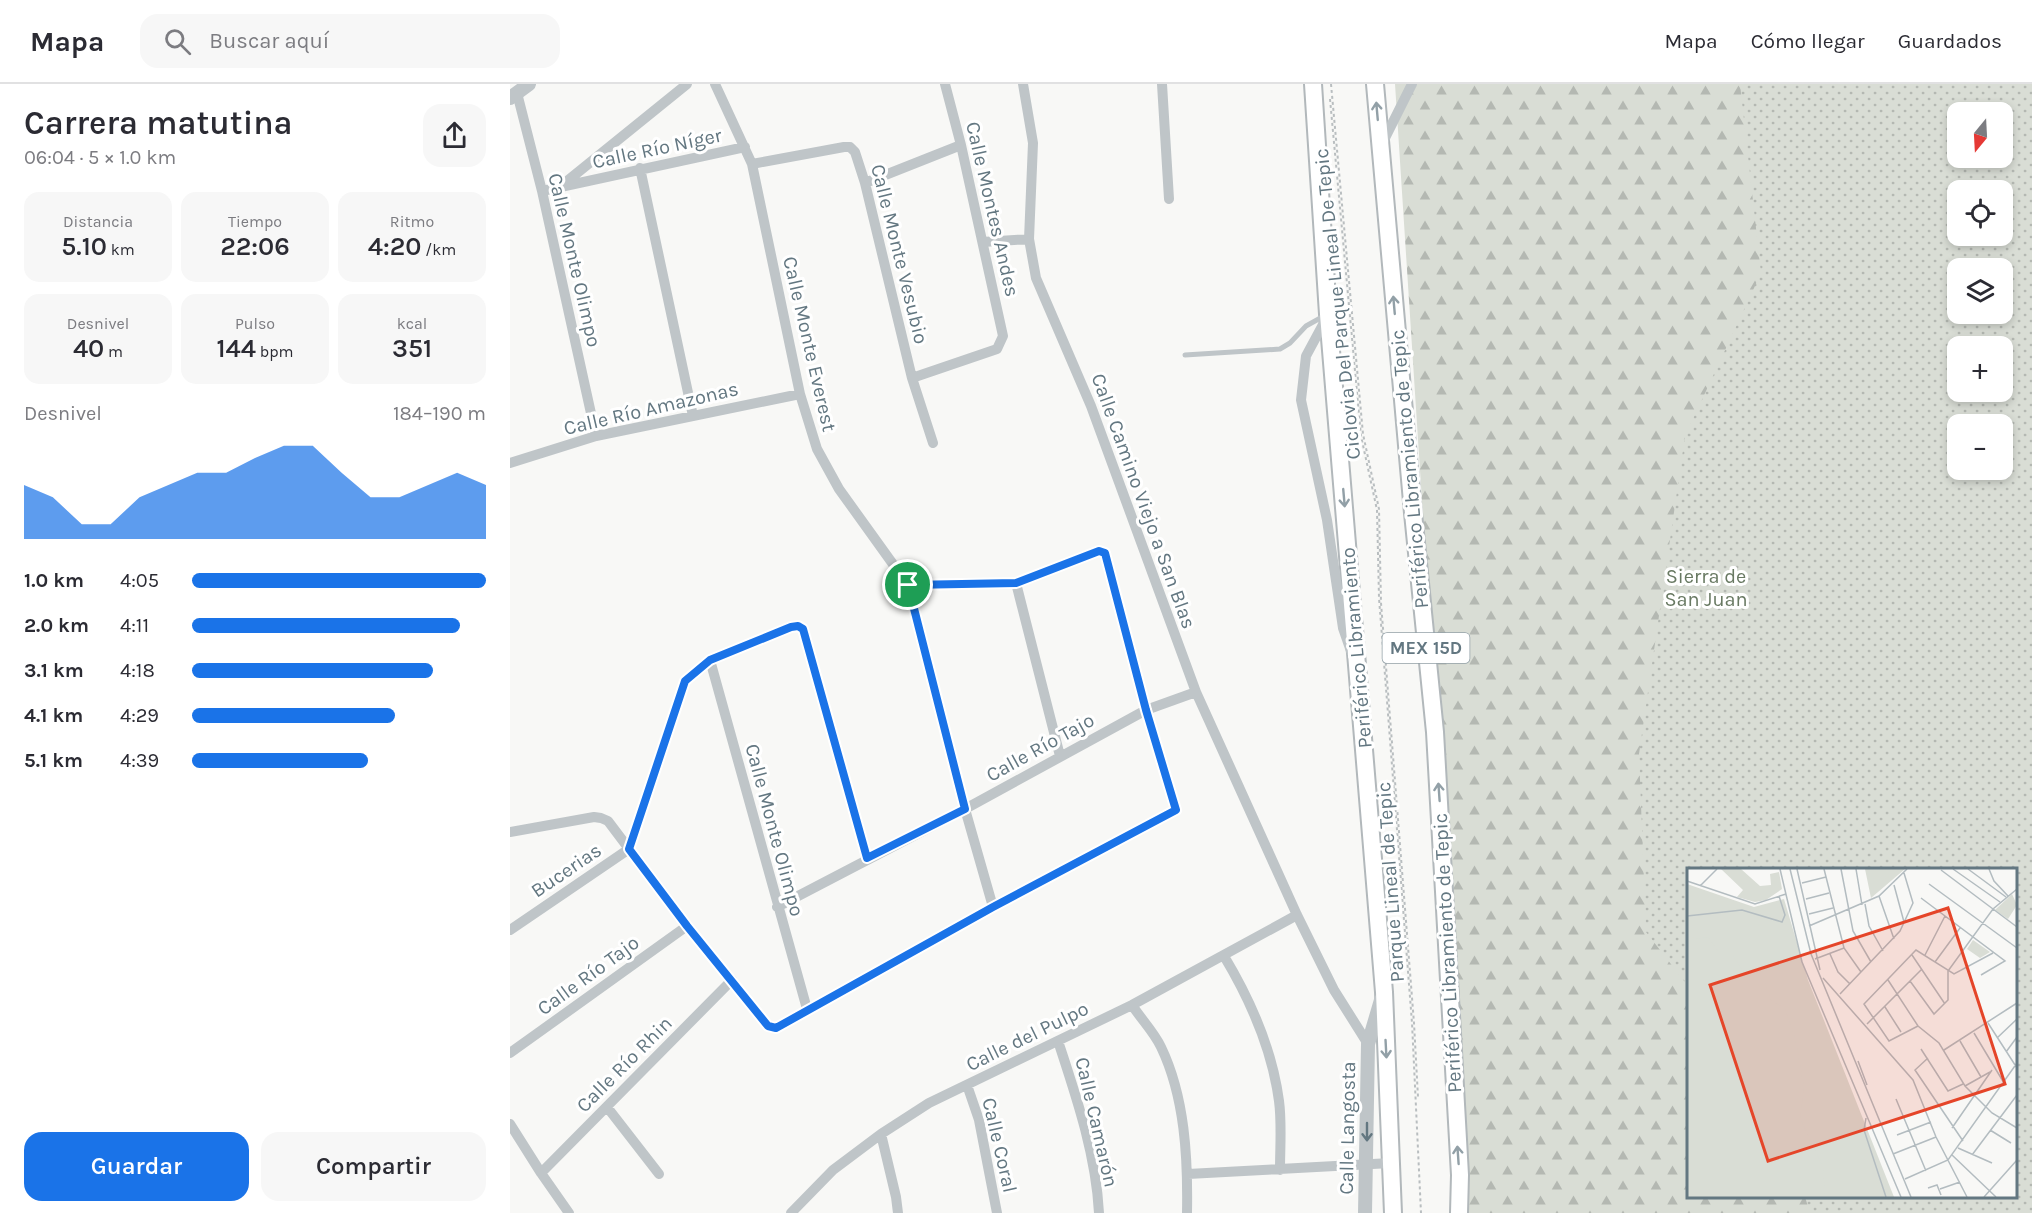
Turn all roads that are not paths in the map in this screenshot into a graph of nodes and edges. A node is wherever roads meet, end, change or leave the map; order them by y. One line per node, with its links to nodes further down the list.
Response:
1 (529, 84): 10 (street)
2 (687, 84): 17 (street)
3 (715, 84): 12 (street, Calle Monte Everest)
4 (945, 84): 11 (street, Calle Montes Andes)
5 (1023, 84): 20 (street, Calle Camino Viejo a San Blas)
6 (1162, 84): 19 (street)
7 (1313, 84): 22 (highway, Periférico Libramiento / MEX 15D)
8 (1375, 84): 13 (highway, Periférico Libramiento de Tepic / MEX 15D, one-way to 8)
9 (1412, 84): 13 (street)
10 (513, 95): 18 (street, Calle Monte Olimpo)
11 (961, 145): 16 (street); 21 (street, Calle Montes Andes)
12 (745, 147): 14 (street, Calle Monte Everest); 15 (street, Calle Río Níger)
13 (1380, 149): 72 (highway, Periférico Libramiento de Tepic / MEX 15D, one-way to 13)
14 (752, 164): 16 (street, Calle Monte Vesubio); 25 (street, Calle Monte Everest)
15 (640, 168): 17 (street, Calle Río Níger); 26 (street)
16 (865, 183): 24 (street, Calle Monte Vesubio)
17 (558, 188): 18 (street, Calle Río Níger)
18 (542, 191): 27 (street, Calle Monte Olimpo)
19 (1169, 199)
20 (1029, 239): 21 (street); 34 (street, Calle Camino Viejo a San Blas)
21 (983, 242): 24 (street, Calle Montes Andes)
22 (1328, 314): 23 (lane); 33 (highway, Periférico Libramiento / MEX 15D, one-way to 33); 33 (street)
23 (1185, 355)
24 (912, 378): 28 (street, Calle Monte Vesubio)
25 (800, 394): 26 (street, Calle Río Amazonas); 31 (street, Calle Monte Everest)
26 (693, 416): 27 (street, Calle Río Amazonas)
27 (596, 436): 29 (street, Calle Río Amazonas)
28 (933, 443)
29 (510, 463)
30 (1016, 583): 31 (street); 35 (street); 36 (street)
31 (908, 585): 37 (street, Calle Monte Everest)
32 (710, 660): 39 (street, Bucerias); 40 (street, Bucerias); 41 (street, Calle Monte Olimpo)
33 (1359, 674): 48 (highway, Periférico Libramiento / MEX 15D)
34 (1196, 692): 35 (street, Calle Río Tajo); 43 (street, Calle Camino Viejo a San Blas)
35 (1146, 710): 36 (street, Calle Río Tajo); 42 (street)
36 (1060, 756): 37 (street, Calle Río Tajo)
37 (965, 809): 40 (street, Calle Río Tajo); 42 (street, Calle Monte Everest)
38 (510, 832): 39 (street)
39 (629, 849): 44 (street); 45 (street, Bucerias)
40 (867, 858): 41 (street, Calle Río Tajo)
41 (777, 907): 50 (street, Calle Monte Olimpo)
42 (993, 907): 50 (street)
43 (1297, 915): 46 (street, Calle del Pulpo); 52 (street, Calle Langosta)
44 (687, 926): 47 (street); 53 (street, Calle Río Tajo)
45 (510, 930)
46 (1224, 956): 49 (street, Calle del Pulpo); 60 (street)
47 (732, 980): 50 (street); 55 (street, Calle Río Rhin)
48 (1384, 992): 52 (street, Calle Langosta); 58 (highway, Periférico Libramiento / MEX 15D, one-way to 58)
49 (1132, 1005): 51 (street, Calle del Pulpo); 63 (street)
50 (807, 1010)
51 (1058, 1041): 54 (street, Calle del Pulpo); 68 (street, Calle Camarón)
52 (1368, 1044): 59 (street, Calle Langosta, one-way to 59)
53 (510, 1053)
54 (968, 1085): 57 (street, Calle del Pulpo); 67 (street, Calle Coral)
55 (607, 1107): 61 (street, Calle Río Rhin); 62 (street)
56 (510, 1124): 61 (street)
57 (881, 1134): 65 (street, Calle del Pulpo); 66 (street)
58 (1391, 1163): 59 (street); 71 (highway, Periférico Libramiento / MEX 15D)
59 (1367, 1165): 60 (street); 70 (street, Calle Langosta)
60 (1280, 1170): 63 (street)
61 (541, 1173): 64 (street)
62 (659, 1174)
63 (1188, 1174): 69 (street)
64 (569, 1213)
65 (791, 1213)
66 (898, 1213)
67 (997, 1213)
68 (1099, 1213)
69 (1187, 1213)
70 (1365, 1213)
71 (1393, 1213)
72 (1459, 1213)

